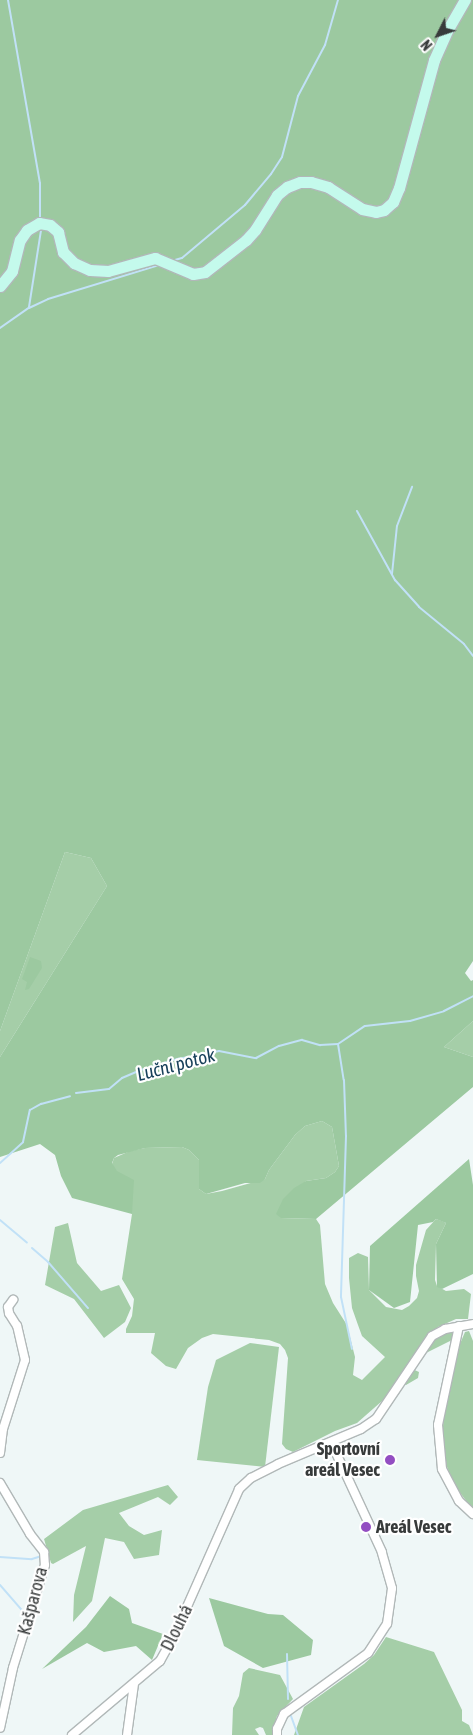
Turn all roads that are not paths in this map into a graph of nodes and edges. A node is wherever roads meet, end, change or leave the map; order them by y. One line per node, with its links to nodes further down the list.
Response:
1 (465, 0): 2 (street)
2 (0, 286)
3 (13, 1300): 7 (street)
4 (473, 1324): 5 (street)
5 (459, 1326): 6 (street); 9 (street)
6 (331, 1442): 10 (street, Dlouhá); 14 (street)
7 (0, 1453)
8 (0, 1483): 11 (street, Kašparova)
9 (473, 1514)
10 (134, 1684): 12 (street, Dlouhá); 13 (street)
11 (0, 1728)
12 (72, 1735)
13 (127, 1735)
14 (277, 1735)

